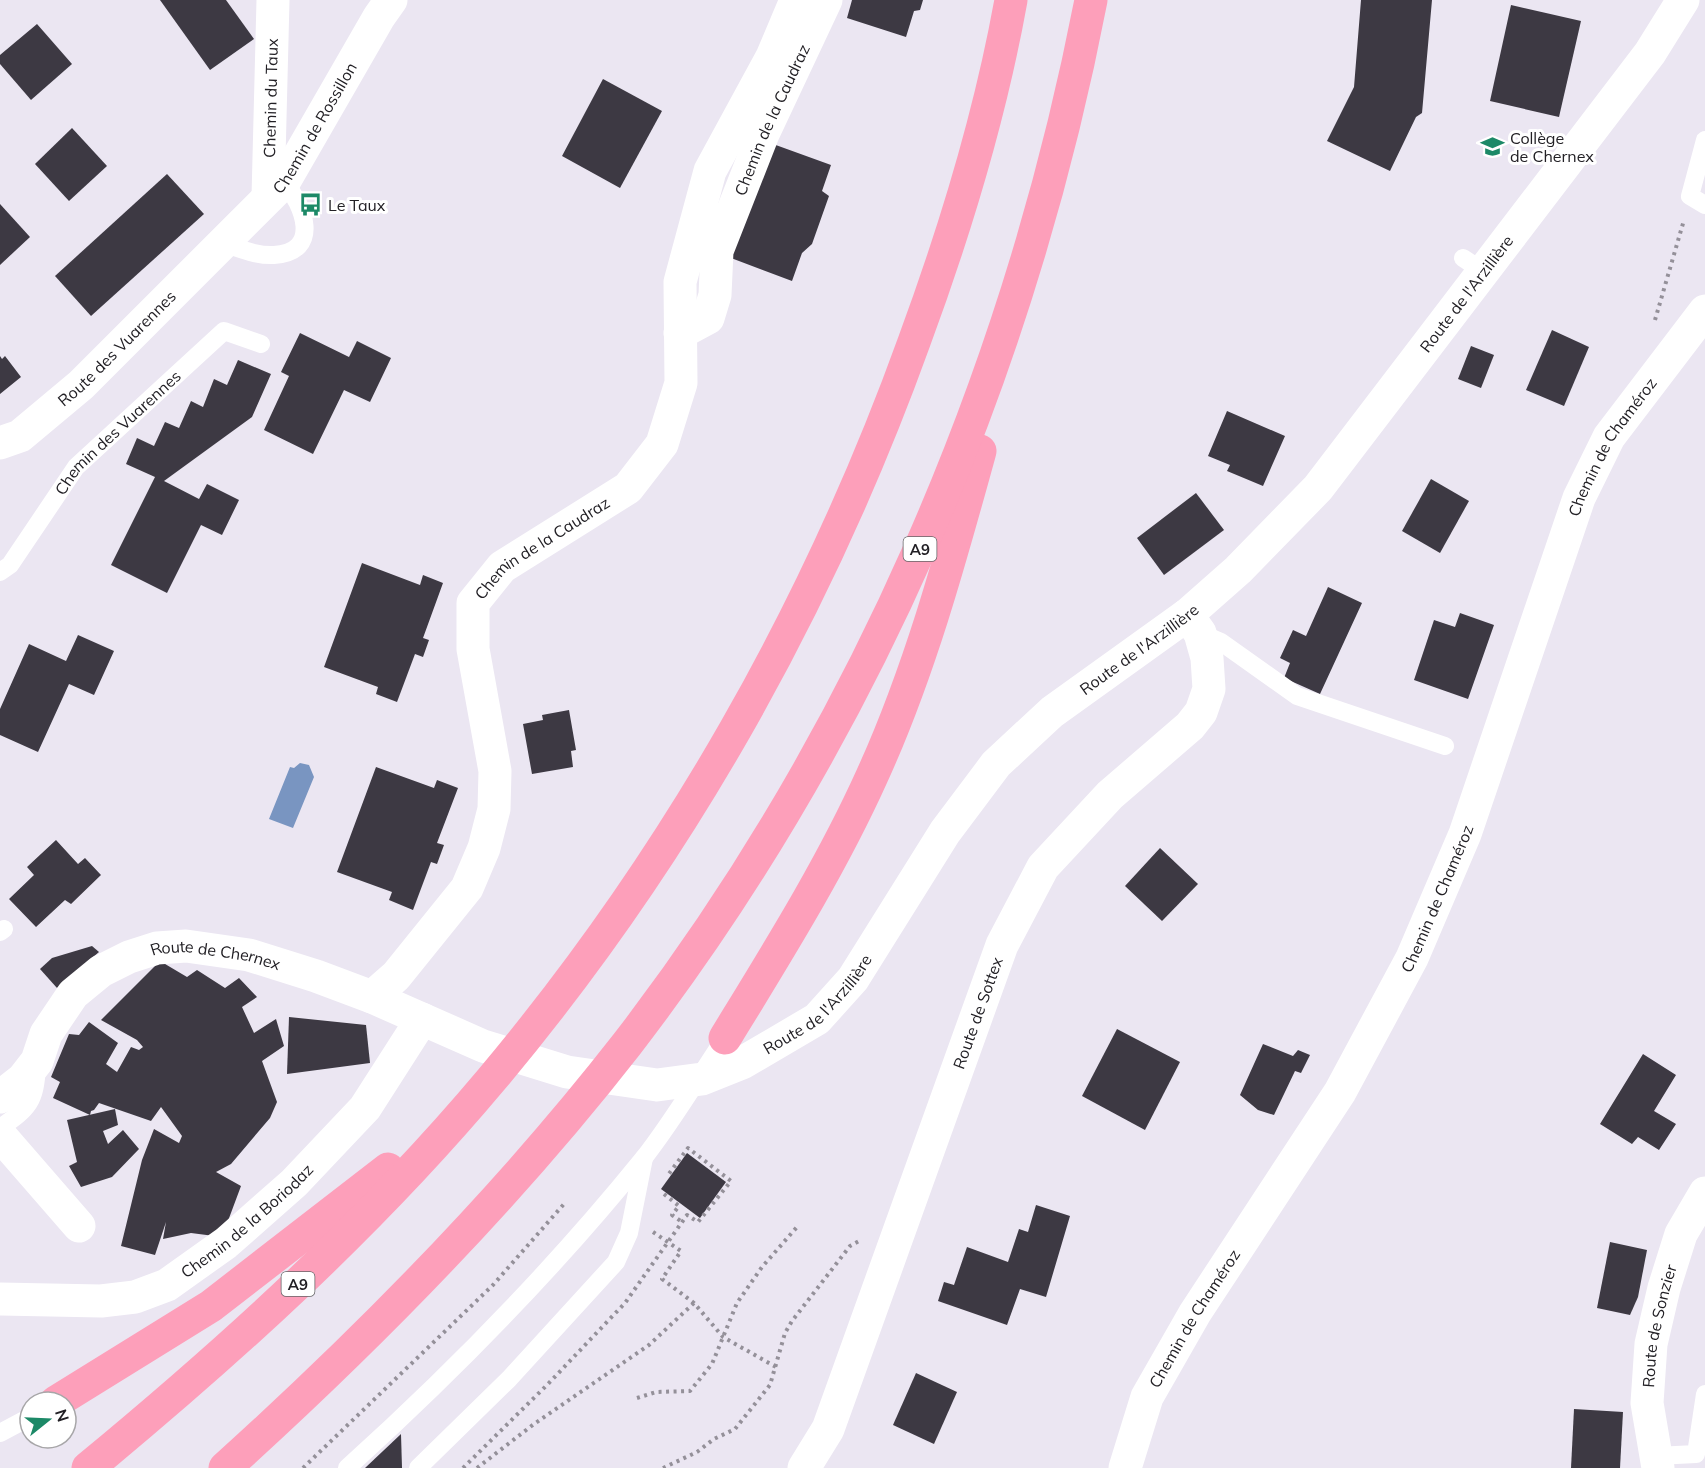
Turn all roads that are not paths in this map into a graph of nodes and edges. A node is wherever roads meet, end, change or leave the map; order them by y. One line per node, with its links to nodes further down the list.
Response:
1 (273, 0): 9 (street, Chemin du Taux)
2 (392, 0): 9 (street, Chemin de Rossillon)
3 (796, 0): 14 (street, Chemin de la Caudraz)
4 (826, 0): 14 (street, Chemin de la Caudraz)
5 (1011, 0): 25 (highway, A9)
6 (1090, 0): 13 (highway, A9)
7 (1675, 3): 18 (street, Route de l'Arzillière)
8 (1705, 140): 10 (lane)
9 (276, 190): 11 (street, Chemin de Rossillon); 11 (lane)
10 (1698, 201)
11 (225, 244): 16 (street, Route des Vuarennes)
12 (1705, 311): 43 (street, Chemin de Chaméroz)
13 (1005, 330): 22 (highway); 39 (highway, A9)
14 (680, 333): 20 (street, Chemin de la Caudraz)
15 (261, 344): 17 (lane, Chemin des Vuarennes)
16 (0, 442)
17 (0, 572)
18 (1194, 624): 19 (lane); 23 (street, Route de l'Arzillière); 42 (street, Route de Sottex)
19 (1445, 747)
20 (372, 998): 21 (street, Route de Chernex); 24 (street, Route de Chernex)
21 (422, 1019): 23 (street, Route de Chernex); 32 (street, Chemin de la Boriodaz)
22 (725, 1038): 28 (lane)
23 (483, 1046)
24 (20, 1079): 26 (lane)
25 (467, 1107): 33 (highway); 38 (highway, A9)
26 (0, 1128)
27 (0, 1135): 29 (street)
28 (644, 1157): 40 (lane); 41 (lane)
29 (14, 1161): 31 (street)
30 (1705, 1193): 37 (street, Route de Sonzier)
31 (80, 1226)
32 (0, 1299)
33 (75, 1390)
34 (1705, 1394): 37 (lane)
35 (18, 1423): 36 (lane)
36 (0, 1433)
37 (1657, 1462)
38 (88, 1468)
39 (225, 1468)
40 (347, 1468)
41 (418, 1468)
42 (804, 1468)
43 (1125, 1468)

